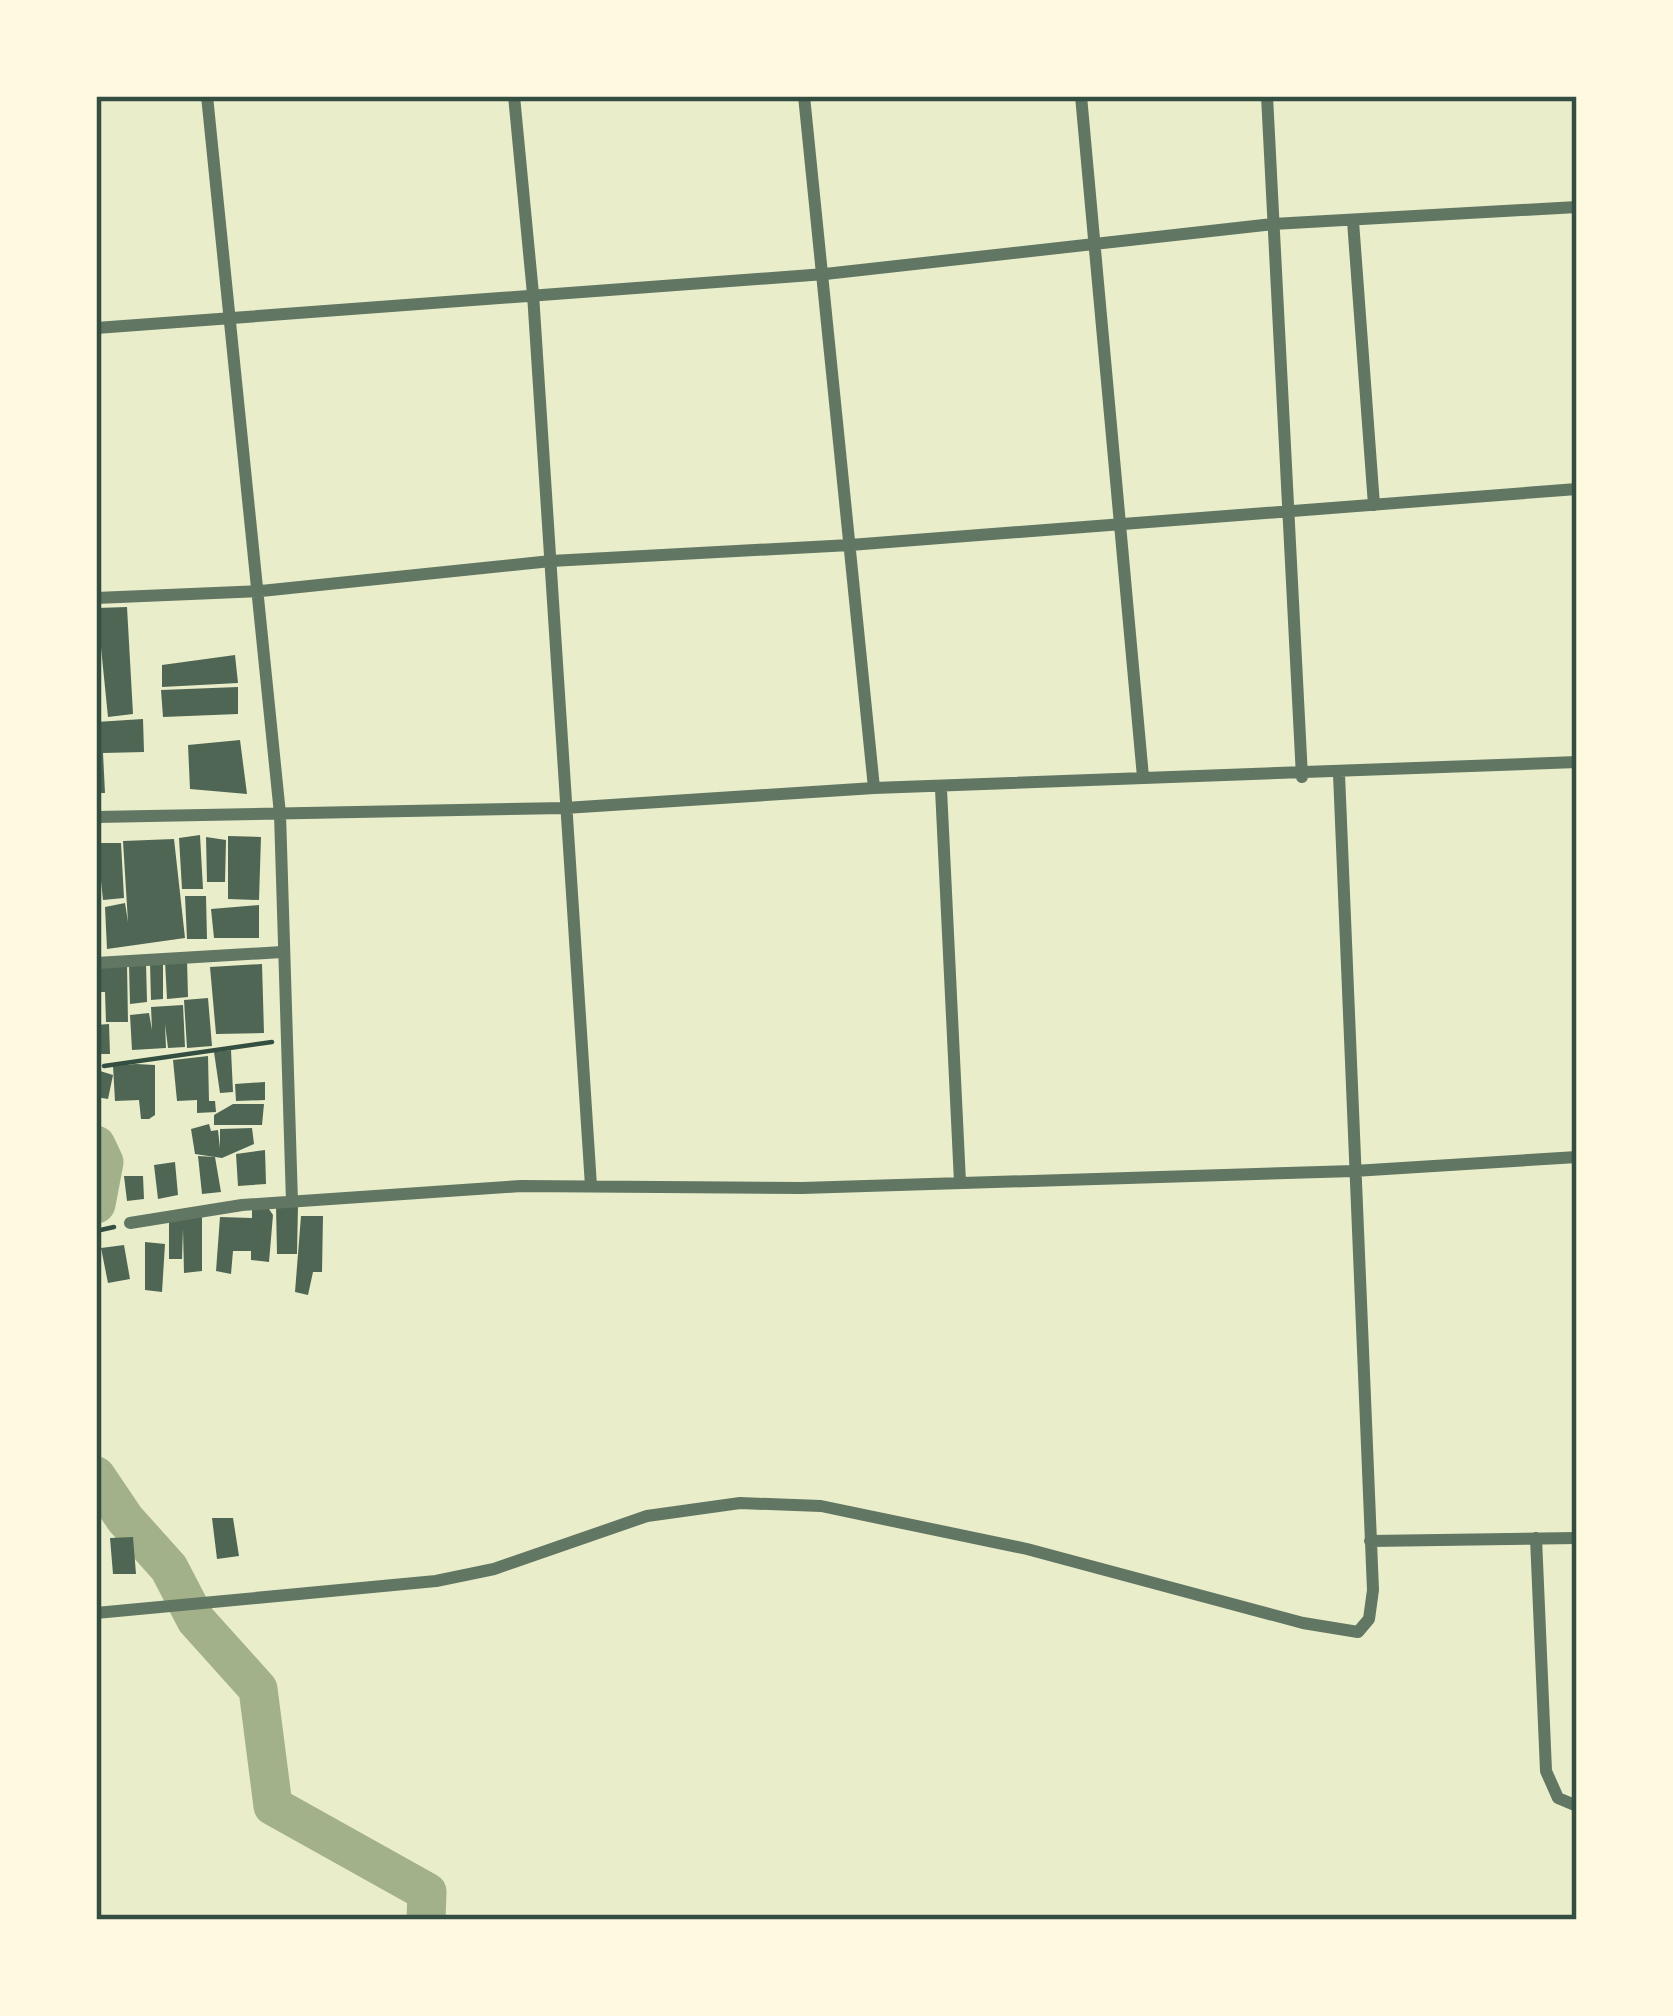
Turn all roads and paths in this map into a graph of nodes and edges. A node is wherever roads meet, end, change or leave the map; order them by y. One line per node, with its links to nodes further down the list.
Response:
1 (207, 96): 12 (street)
2 (514, 96): 11 (street)
3 (804, 96): 10 (street)
4 (1081, 96): 9 (street)
5 (1268, 96): 8 (street)
6 (1577, 207): 7 (street)
7 (1353, 221): 8 (street); 15 (street)
8 (1273, 224): 9 (street); 16 (street)
9 (1096, 243): 10 (street); 17 (street)
10 (825, 274): 11 (street); 18 (street)
11 (533, 294): 12 (street); 19 (street)
12 (230, 316): 13 (street); 20 (street)
13 (96, 328)
14 (1577, 489): 15 (street)
15 (1374, 505): 16 (street)
16 (1287, 512): 17 (street); 24 (street)
17 (1122, 520): 18 (street); 25 (street)
18 (850, 545): 19 (street); 26 (street)
19 (551, 561): 20 (street); 28 (street)
20 (261, 591): 21 (street); 29 (street)
21 (96, 598)
22 (1577, 762): 23 (street)
23 (1339, 774): 24 (street); 36 (street)
24 (1302, 776): 25 (street)
25 (1143, 777): 27 (street)
26 (874, 788): 27 (street); 28 (street)
27 (941, 789): 37 (street)
28 (565, 808): 29 (street); 38 (street)
29 (280, 814): 30 (street); 31 (street)
30 (96, 818)
31 (282, 952): 32 (street); 33 (street)
32 (96, 963)
33 (284, 1040): 34 (path); 39 (street)
34 (104, 1066)
35 (1577, 1157): 36 (street)
36 (1354, 1171): 37 (street); 43 (street)
37 (960, 1183): 38 (street)
38 (590, 1186): 39 (street)
39 (292, 1202): 40 (street)
40 (130, 1223)
41 (1536, 1538): 42 (street); 43 (street); 45 (street)
42 (1577, 1538)
43 (1370, 1541): 44 (street)
44 (96, 1613)
45 (1577, 1806)

